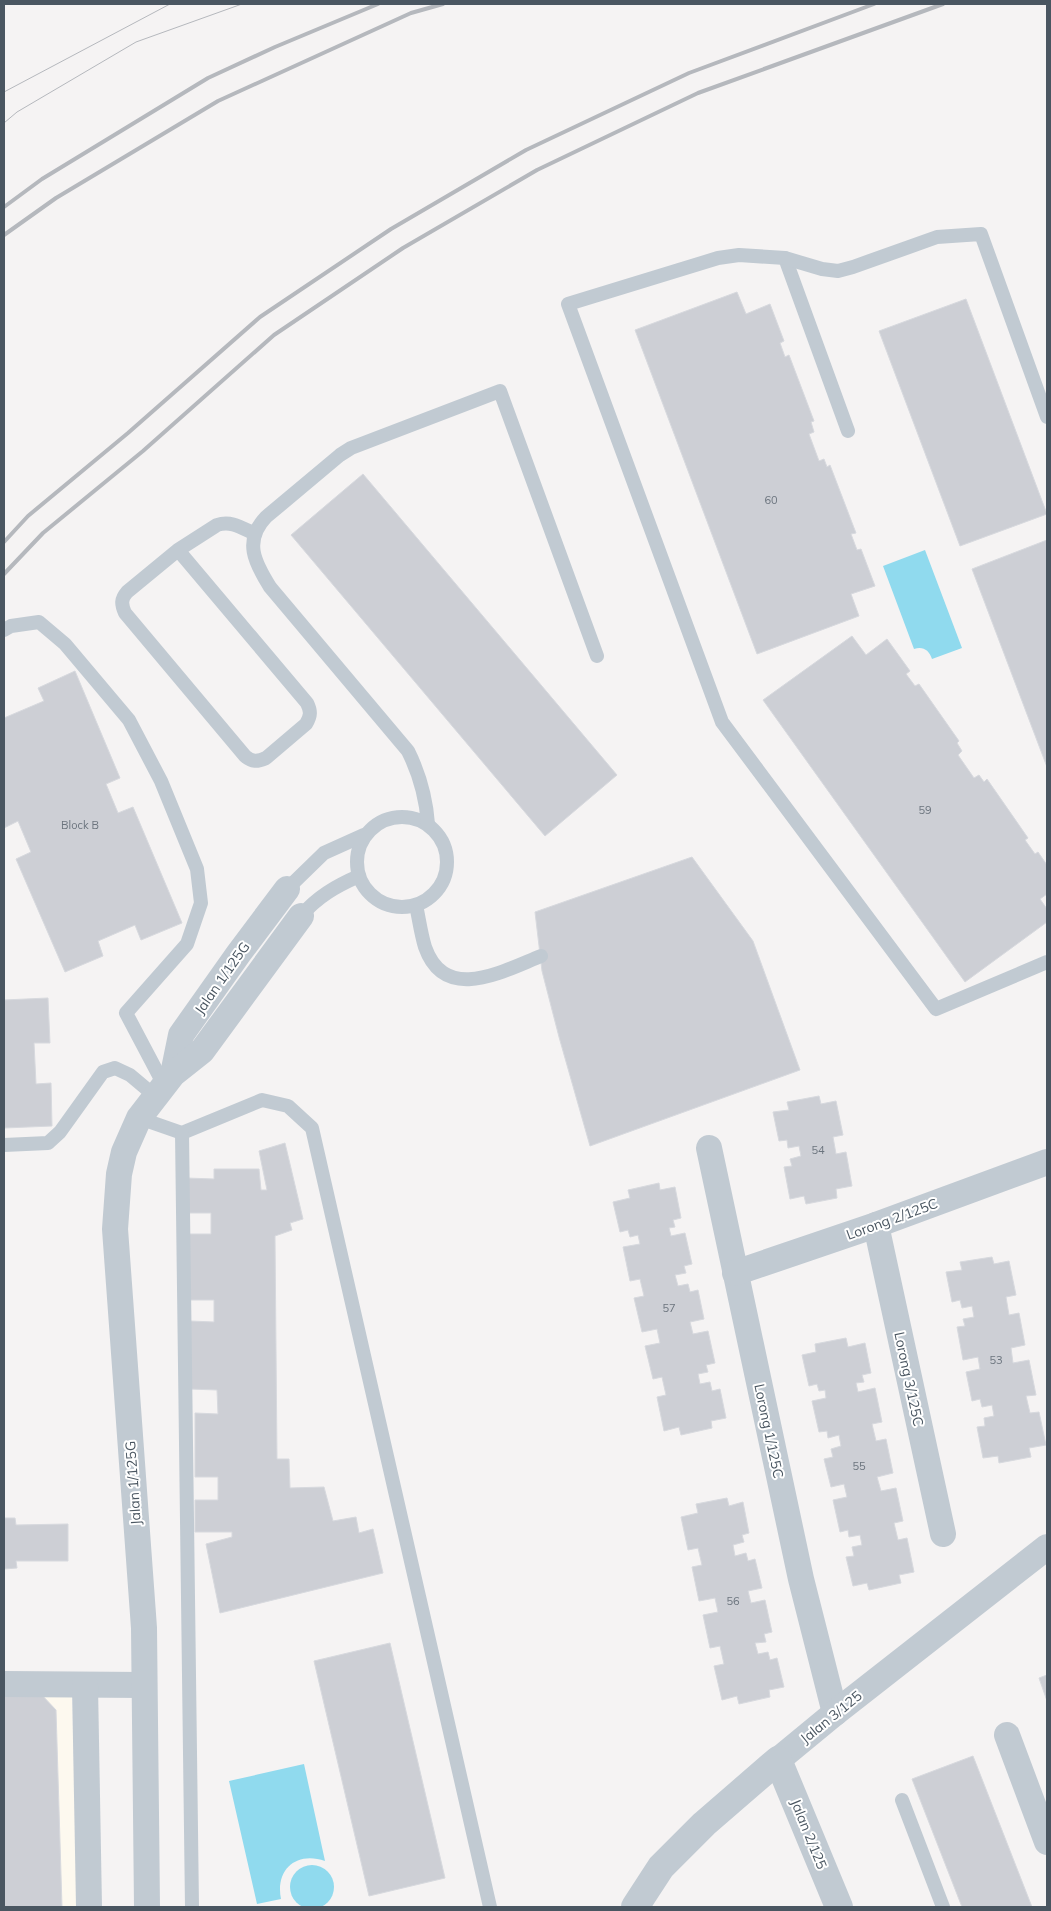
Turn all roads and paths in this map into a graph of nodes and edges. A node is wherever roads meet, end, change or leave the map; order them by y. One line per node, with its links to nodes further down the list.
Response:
1 (785, 258): 2 (lane); 3 (lane); 16 (lane)
2 (1047, 416)
3 (848, 431)
4 (255, 534): 5 (lane); 7 (lane); 8 (lane)
5 (178, 550): 5 (lane)
6 (4, 630): 17 (lane)
7 (597, 656)
8 (428, 824): 9 (lane); 12 (lane)
9 (364, 835): 10 (lane); 11 (lane)
10 (359, 876): 12 (lane); 14 (lane)
11 (287, 889): 13 (street, Jalan 1/125G)
12 (416, 905): 15 (lane)
13 (270, 912): 14 (street); 17 (street, Jalan 1/125G)
14 (296, 923): 17 (street, Jalan 1/125G)
15 (541, 956)
16 (1047, 962)
17 (164, 1085): 18 (street, Jalan 1/125G); 20 (lane)
18 (139, 1118): 19 (lane); 29 (street, Jalan 1/125G)
19 (182, 1133): 37 (lane); 38 (lane)
20 (4, 1145)
21 (709, 1148): 24 (street, Lorong 1/125C)
22 (1047, 1162): 23 (street, Lorong 2/125C)
23 (876, 1225): 24 (street, Lorong 2/125C); 25 (street, Lorong 3/125C)
24 (735, 1273): 30 (street, Lorong 1/125C)
25 (943, 1534)
26 (1047, 1547): 30 (street, Jalan 3/125)
27 (4, 1684): 28 (street)
28 (85, 1685): 29 (street); 35 (street)
29 (144, 1685): 36 (street, Jalan 1/125G)
30 (834, 1713): 32 (street, Jalan 3/125)
31 (1007, 1735): 34 (street)
32 (778, 1760): 39 (street, Jalan 3/125); 40 (street, Jalan 2/125)
33 (902, 1800): 41 (lane)
34 (1047, 1842)
35 (89, 1907)
36 (147, 1907)
37 (192, 1907)
38 (490, 1907)
39 (635, 1907)
40 (839, 1907)
41 (944, 1907)

